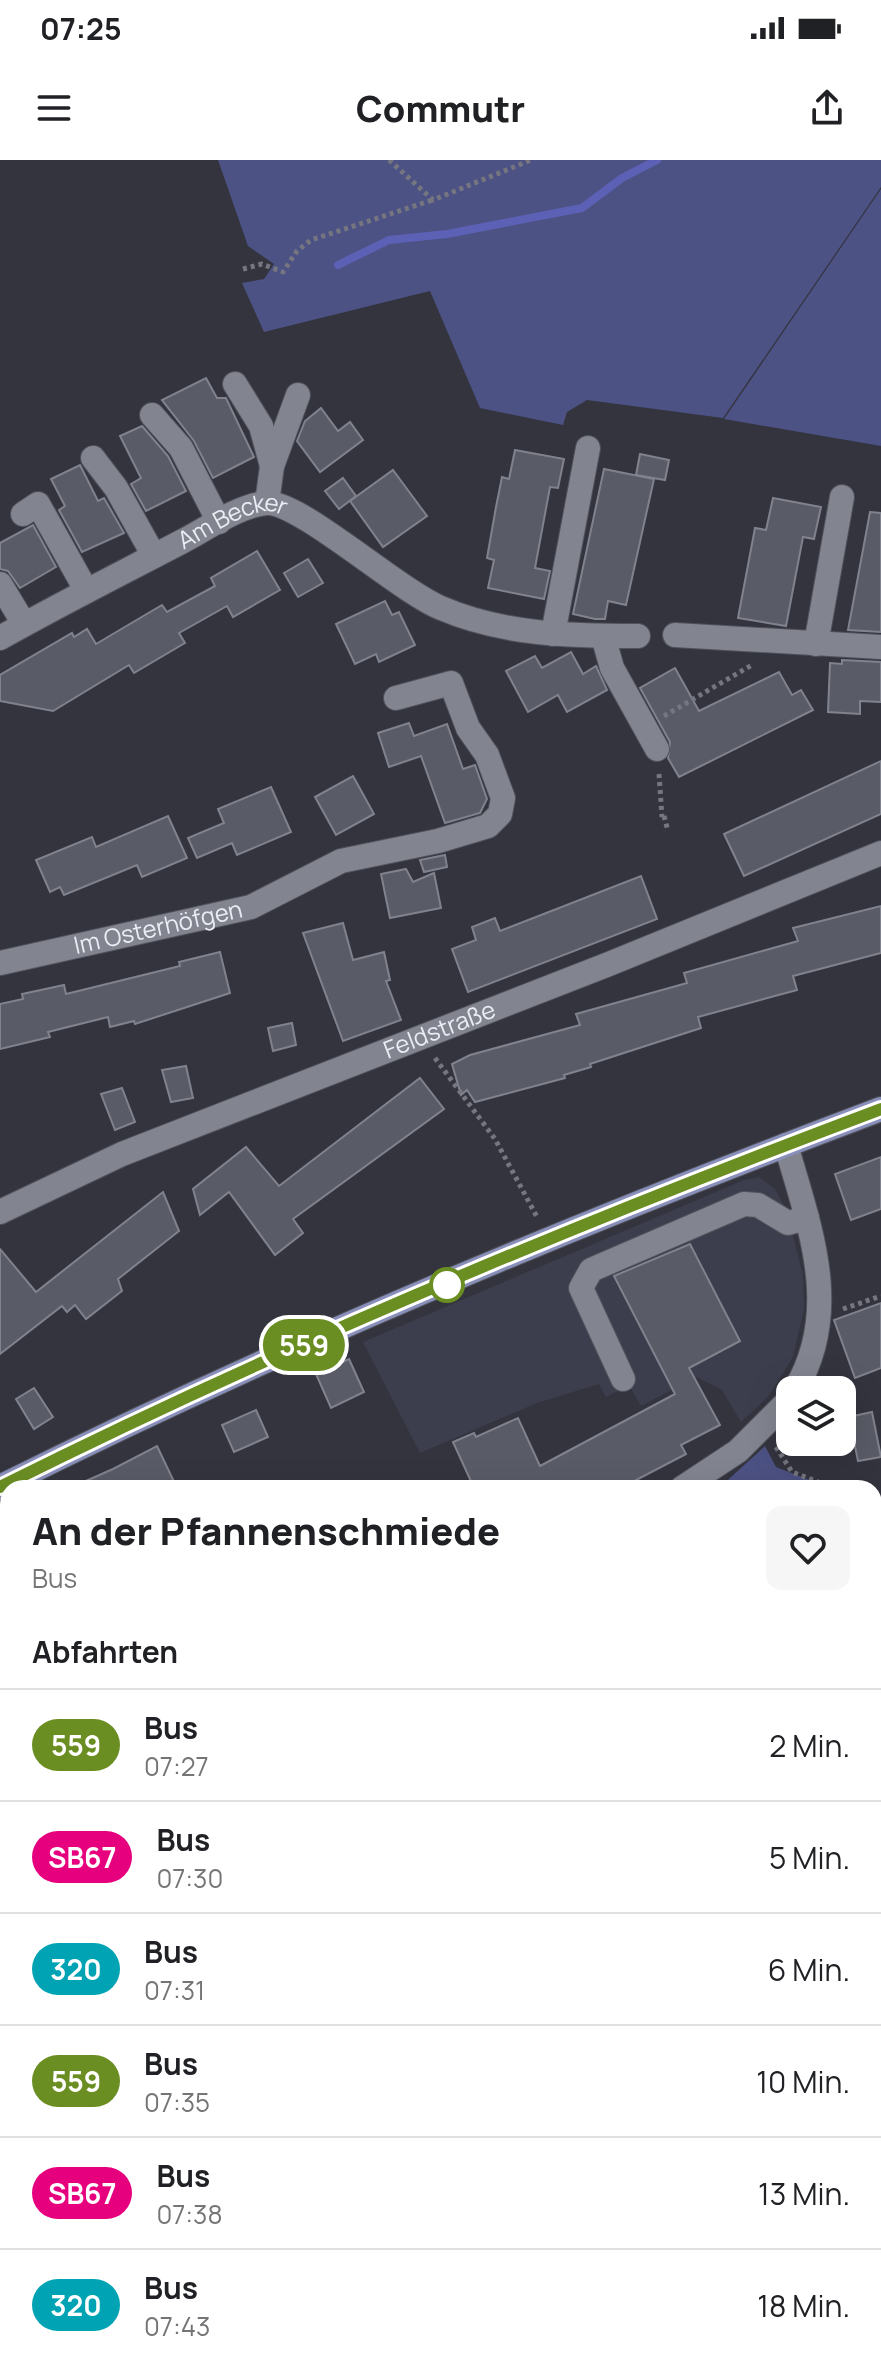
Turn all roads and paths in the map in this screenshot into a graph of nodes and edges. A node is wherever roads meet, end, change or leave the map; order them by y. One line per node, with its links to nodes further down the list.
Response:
1 (389, 160): 3 (path)
2 (531, 160): 3 (path)
3 (433, 200): 4 (path)
4 (243, 269)
5 (235, 384): 10 (street)
6 (298, 395): 10 (street)
7 (152, 415): 14 (street)
8 (588, 448): 19 (street)
9 (93, 458): 15 (street)
10 (272, 466): 12 (street)
11 (842, 497): 25 (street)
12 (267, 503): 14 (street, Am Becker); 19 (street, Am Becker)
13 (23, 514): 17 (street)
14 (219, 522): 15 (street, Am Becker)
15 (154, 556): 17 (street, Am Becker)
16 (0, 584): 18 (street)
17 (86, 590): 18 (street, Am Becker)
18 (24, 624): 23 (street, Am Becker)
19 (553, 634): 21 (street, Am Becker)
20 (675, 635): 24 (street)
21 (603, 636): 22 (street, Am Becker); 28 (street)
22 (638, 636)
23 (0, 638)
24 (765, 643): 25 (street); 28 (path)
25 (816, 644): 26 (street)
26 (881, 647)
27 (396, 698): 34 (street, Im Osterhöfgen)
28 (646, 727): 29 (street)
29 (657, 749): 30 (path)
30 (662, 807): 31 (path); 32 (path)
31 (662, 817)
32 (668, 831)
33 (881, 853): 35 (street, Feldstraße)
34 (0, 963)
35 (420, 1038): 38 (street, Feldstraße); 39 (path)
36 (881, 1109): 37 (main road)
37 (786, 1145): 40 (street); 47 (main road)
38 (0, 1212)
39 (536, 1214)
40 (807, 1218): 42 (street); 44 (street)
41 (881, 1296): 42 (path)
42 (819, 1317): 43 (street)
43 (801, 1376)
44 (623, 1379)
45 (776, 1415): 46 (street)
46 (764, 1428): 48 (street); 49 (path)
47 (15, 1480)
48 (696, 1480)
49 (813, 1480)

